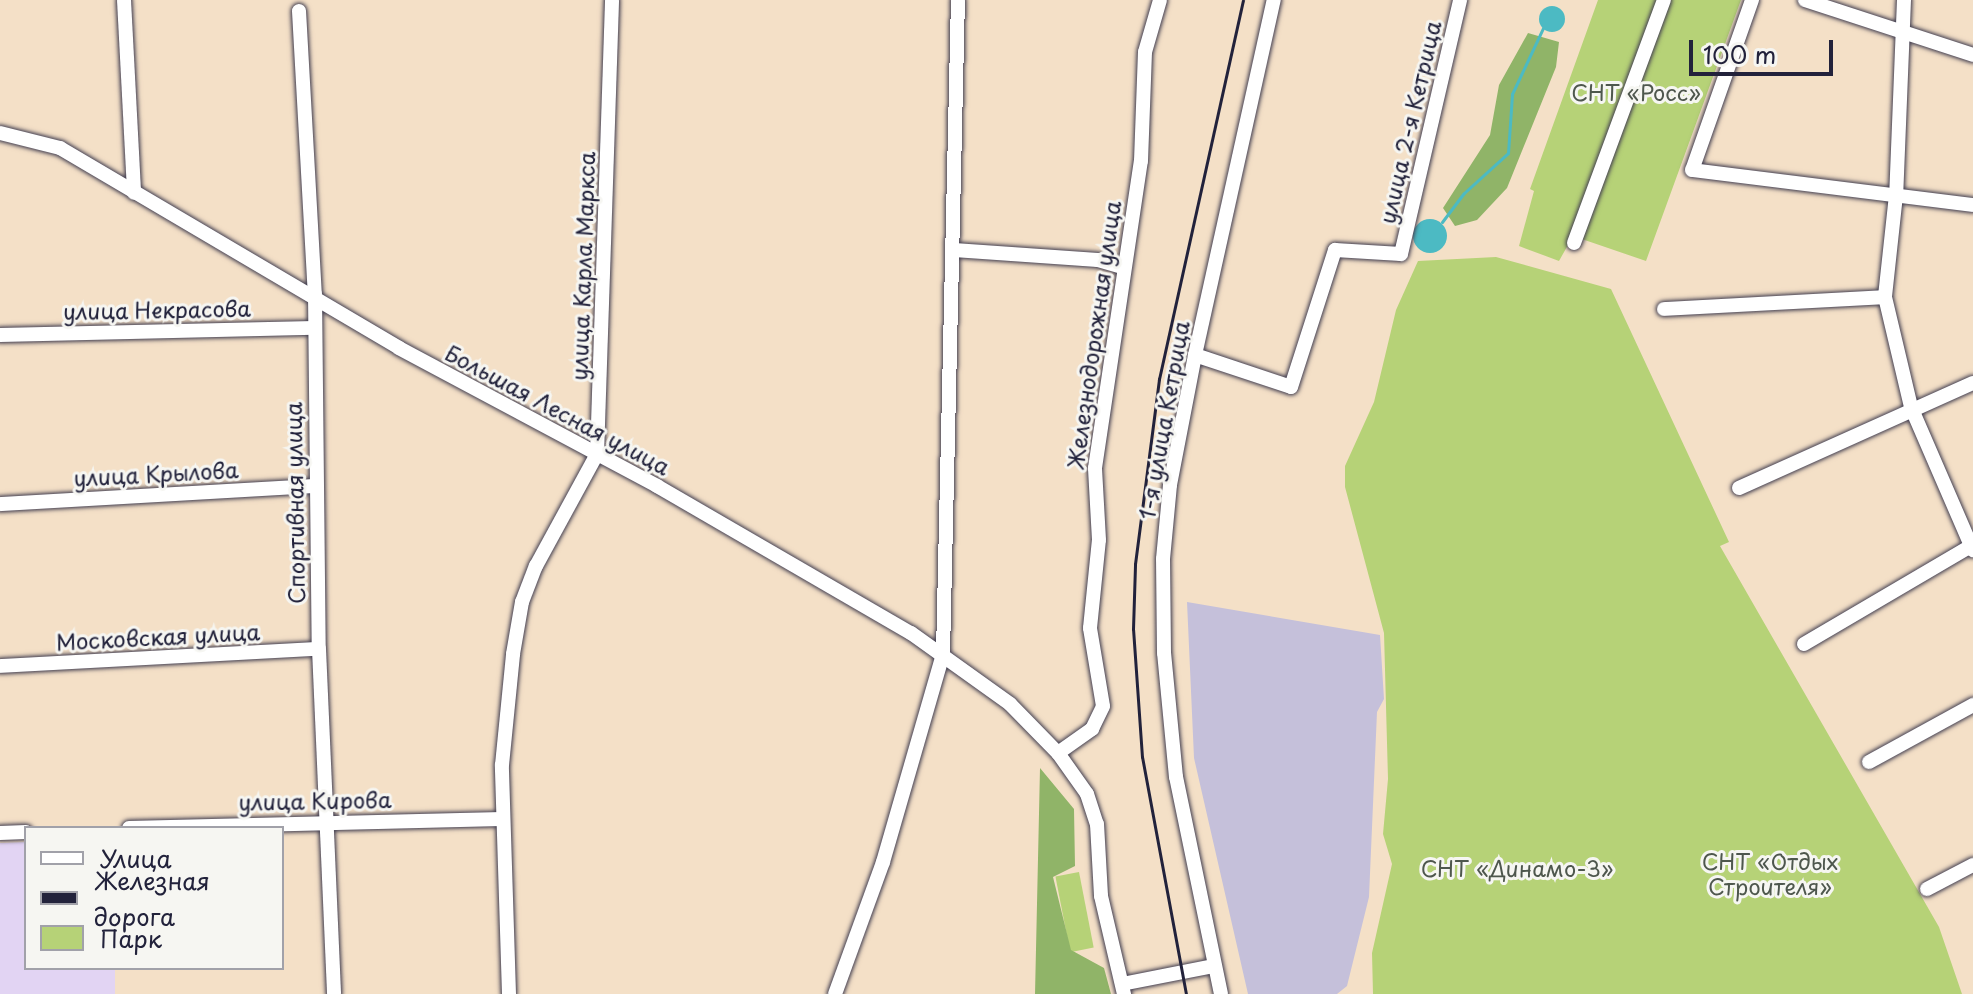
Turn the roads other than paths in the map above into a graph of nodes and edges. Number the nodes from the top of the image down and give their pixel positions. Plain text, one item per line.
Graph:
1 (124, 0) edge
2 (612, 0) edge
3 (958, 0) edge
4 (1160, 0) edge
5 (1274, 0) edge
6 (1460, 0) edge
7 (1664, 0) edge
8 (1752, 0) edge
9 (1805, 0) edge
10 (1904, 0) edge
11 (299, 11) dead end
12 (1902, 32) junction
13 (1973, 55) edge
14 (0, 133) edge
15 (134, 193) junction
16 (1896, 195) junction
17 (1973, 205) edge
18 (1574, 243) dead end
19 (954, 250) junction
20 (1123, 267) junction
21 (315, 294) junction
22 (1885, 297) junction
23 (1664, 309) dead end
24 (314, 328) junction
25 (0, 335) edge
26 (1195, 355) junction
27 (1973, 383) edge
28 (1911, 407) junction
29 (597, 454) junction
30 (315, 486) junction
31 (1739, 488) dead end
32 (0, 504) edge
33 (1972, 547) edge
34 (1804, 644) dead end
35 (319, 649) junction
36 (943, 654) junction
37 (0, 666) edge
38 (1973, 705) edge
39 (1058, 753) junction
40 (1869, 762) dead end
41 (502, 819) junction
42 (326, 821) junction
43 (185, 826) edge
44 (24, 832) edge
45 (0, 833) edge
46 (1973, 865) edge
47 (1927, 889) dead end
48 (1214, 966) junction
49 (1123, 989) edge
50 (334, 994) edge
51 (509, 994) edge
52 (835, 994) edge
53 (1221, 994) edge

1 - 15 street
2 - 29 street, улица Карла Маркса
3 - 19 street
4 - 20 street, Железнодорожная улица
5 - 26 street, 1-я улица Кетрица
6 - 26 street, улица 2-я Кетрица
7 - 18 street
8 - 16 street
9 - 12 street
10 - 12 street
11 - 21 street, Спортивная улица
12 - 13 street
12 - 16 street
14 - 15 street, Большая Лесная улица
15 - 21 street, Большая Лесная улица
16 - 17 street
16 - 22 street
19 - 20 street
19 - 36 street
20 - 39 street, Железнодорожная улица
21 - 24 street, Спортивная улица
21 - 29 street, Большая Лесная улица
22 - 23 street
22 - 28 street
24 - 25 street, улица Некрасова
24 - 30 street, Спортивная улица
26 - 48 street, 1-я улица Кетрица
27 - 28 street
28 - 31 street
28 - 33 street
29 - 36 street, Большая Лесная улица
29 - 41 street, улица Карла Маркса
30 - 32 street, улица Крылова
30 - 35 street, Спортивная улица
33 - 34 street
35 - 37 street, Московская улица
35 - 42 street, Спортивная улица
36 - 39 street, Большая Лесная улица
36 - 52 street
38 - 40 street
39 - 49 street, Большая Лесная улица
41 - 42 street, улица Кирова
41 - 51 street, улица Карла Маркса
42 - 43 street, улица Кирова
42 - 50 street, Спортивная улица
44 - 45 street
46 - 47 street
48 - 49 street
48 - 53 street, 1-я улица Кетрица

